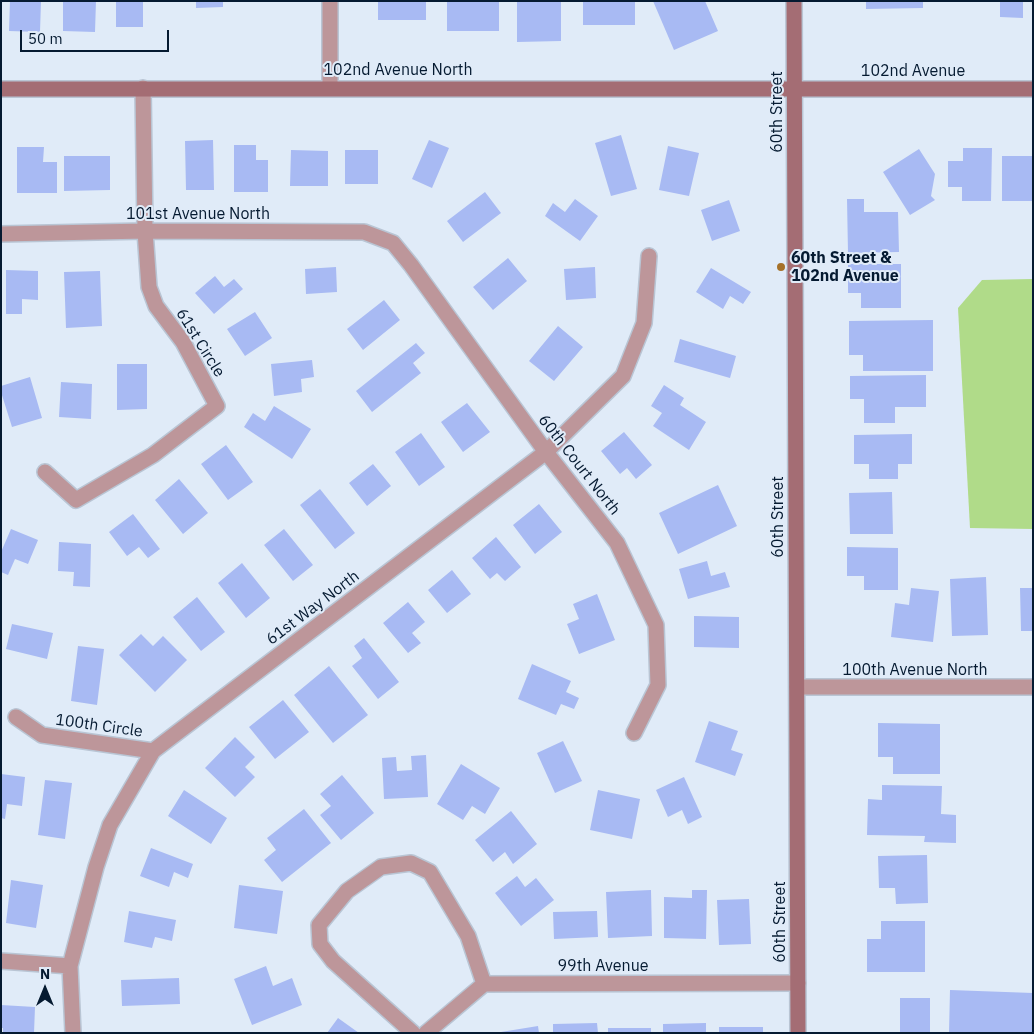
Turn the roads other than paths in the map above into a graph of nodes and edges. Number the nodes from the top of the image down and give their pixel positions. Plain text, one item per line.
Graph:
1 (330, 1) edge
2 (794, 1) edge
3 (143, 88) junction
4 (330, 88) junction
5 (1, 89) edge
6 (794, 89) junction
7 (1033, 89) edge
8 (145, 231) junction
9 (1, 234) edge
10 (394, 243) joint
11 (649, 256) dead end
12 (546, 452) junction
13 (46, 472) dead end
14 (797, 687) junction
15 (1033, 687) edge
16 (16, 717) dead end
17 (634, 733) dead end
18 (153, 751) junction
19 (1, 961) edge
20 (70, 966) junction
21 (798, 983) junction
22 (484, 984) junction
23 (73, 1033) edge
24 (413, 1033) edge
25 (426, 1033) edge
26 (798, 1033) edge

1 - 4 street
2 - 6 street, 60th Street
3 - 4 street, 102nd Avenue North
3 - 5 street, 102nd Avenue North
3 - 8 street, 61st Circle
4 - 6 street, 102nd Avenue North
6 - 7 street, 102nd Avenue
6 - 14 street, 60th Street
8 - 9 street, 101st Avenue North
8 - 10 street, 101st Avenue North
8 - 13 street, 61st Circle
10 - 12 street, 60th Court North
11 - 12 street, 61st Way North
12 - 17 street, 60th Court North
12 - 18 street, 61st Way North
14 - 15 street, 100th Avenue North
14 - 21 street, 60th Street
16 - 18 street, 100th Circle
18 - 20 street, 61st Way North
19 - 20 street
20 - 23 street, 61st Way North
21 - 22 street, 99th Avenue
21 - 26 street, 60th Street
22 - 24 street
22 - 25 street

